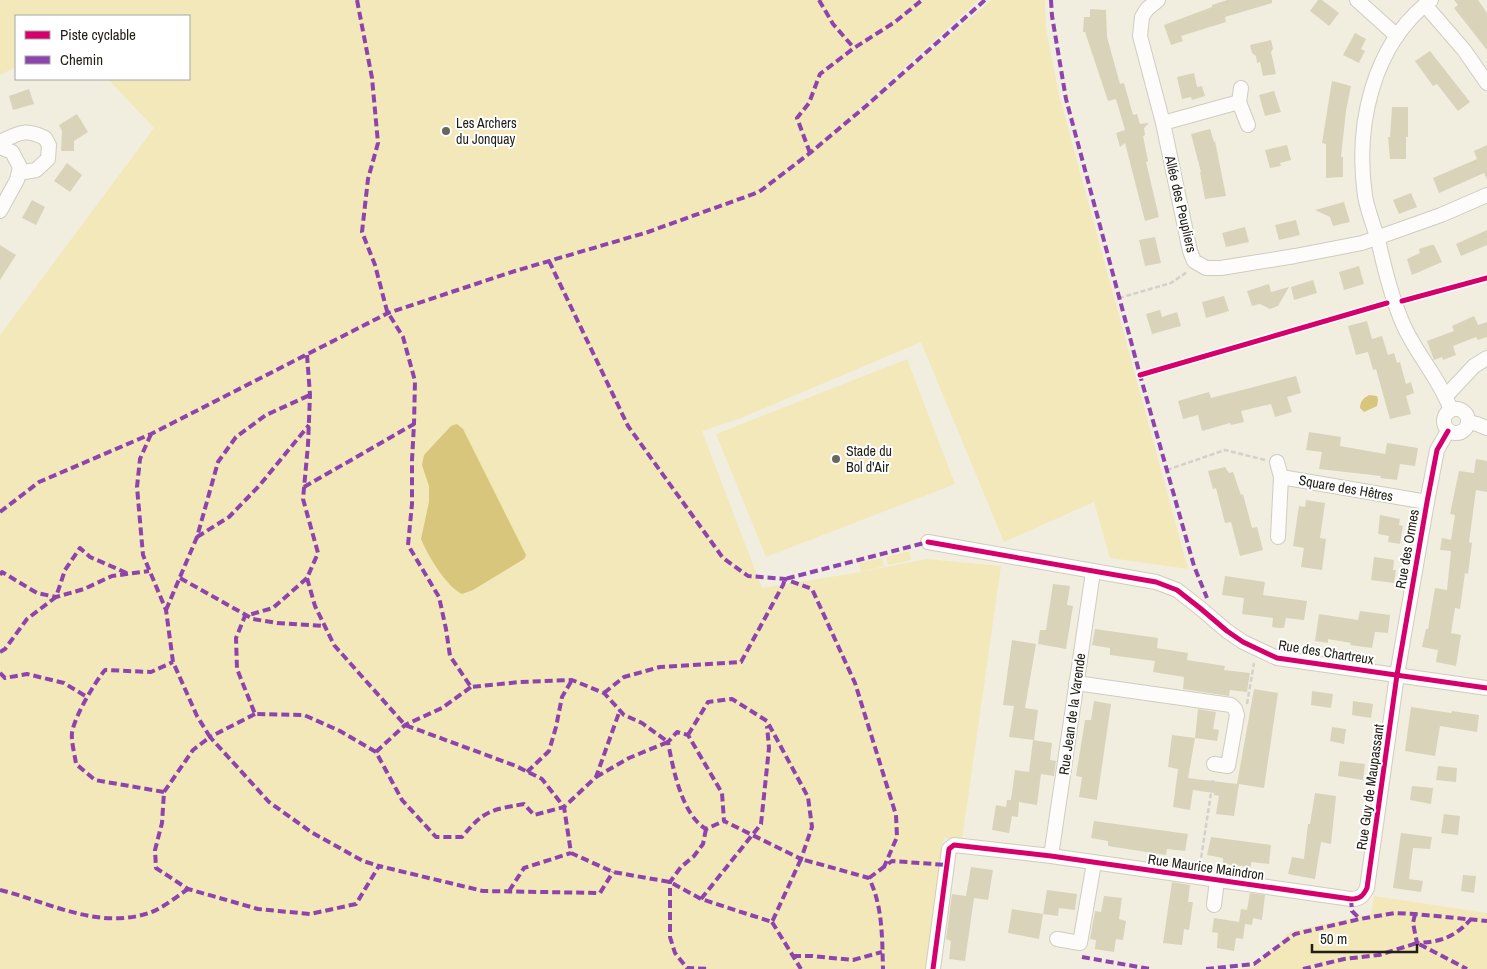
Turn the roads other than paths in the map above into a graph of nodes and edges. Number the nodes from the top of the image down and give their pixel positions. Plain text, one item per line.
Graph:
1 (1158, 0) edge
2 (1357, 0) edge
3 (1428, 2) edge
4 (1397, 36) junction
5 (1487, 83) edge
6 (1241, 88) dead end
7 (1239, 102) junction
8 (1163, 123) junction
9 (1248, 125) dead end
10 (0, 142) edge
11 (0, 146) edge
12 (19, 173) junction
13 (1487, 195) edge
14 (0, 211) edge
15 (1377, 238) junction
16 (1487, 358) edge
17 (1446, 396) junction
18 (1451, 410) junction
19 (1468, 422) junction
20 (1487, 428) edge
21 (1448, 431) junction
22 (1276, 462) road end
23 (1281, 477) junction
24 (1427, 502) junction
25 (1278, 537) dead end
26 (928, 542) dead end
27 (1093, 572) junction
28 (1397, 675) junction
29 (1076, 683) junction
30 (1487, 688) edge
31 (1214, 764) dead end
32 (1050, 856) junction
33 (1094, 863) junction
34 (1217, 880) junction
35 (1358, 899) joint
36 (1214, 905) dead end
37 (1057, 939) dead end
38 (933, 969) edge

1 - 8 street, Allée des Peupliers
2 - 4 street
3 - 4 street
3 - 5 street
4 - 15 street
6 - 7 street
7 - 8 street
7 - 9 street
8 - 15 street, Allée des Peupliers
10 - 12 street
11 - 12 street
12 - 14 street
13 - 15 street, Allée des Peupliers
15 - 17 street
16 - 17 street
17 - 18 street
18 - 19 street
18 - 21 street
19 - 20 street
19 - 21 street
21 - 24 street, Rue des Ormes
22 - 23 street, Square des Hêtres
23 - 24 street, Square des Hêtres
23 - 25 street
24 - 28 street, Rue des Ormes
26 - 27 street, Rue des Chartreux
27 - 28 street, Rue des Chartreux
27 - 29 street, Rue Jean de la Varende
28 - 30 street, Rue des Chartreux
28 - 35 street, Rue Guy de Maupassant
29 - 31 street
29 - 32 street, Rue Jean de la Varende
32 - 33 street, Rue Maurice Maindron
32 - 38 street, Rue Maurice Maindron
33 - 34 street, Rue Maurice Maindron
33 - 37 street
34 - 35 street, Rue Maurice Maindron
34 - 36 street

